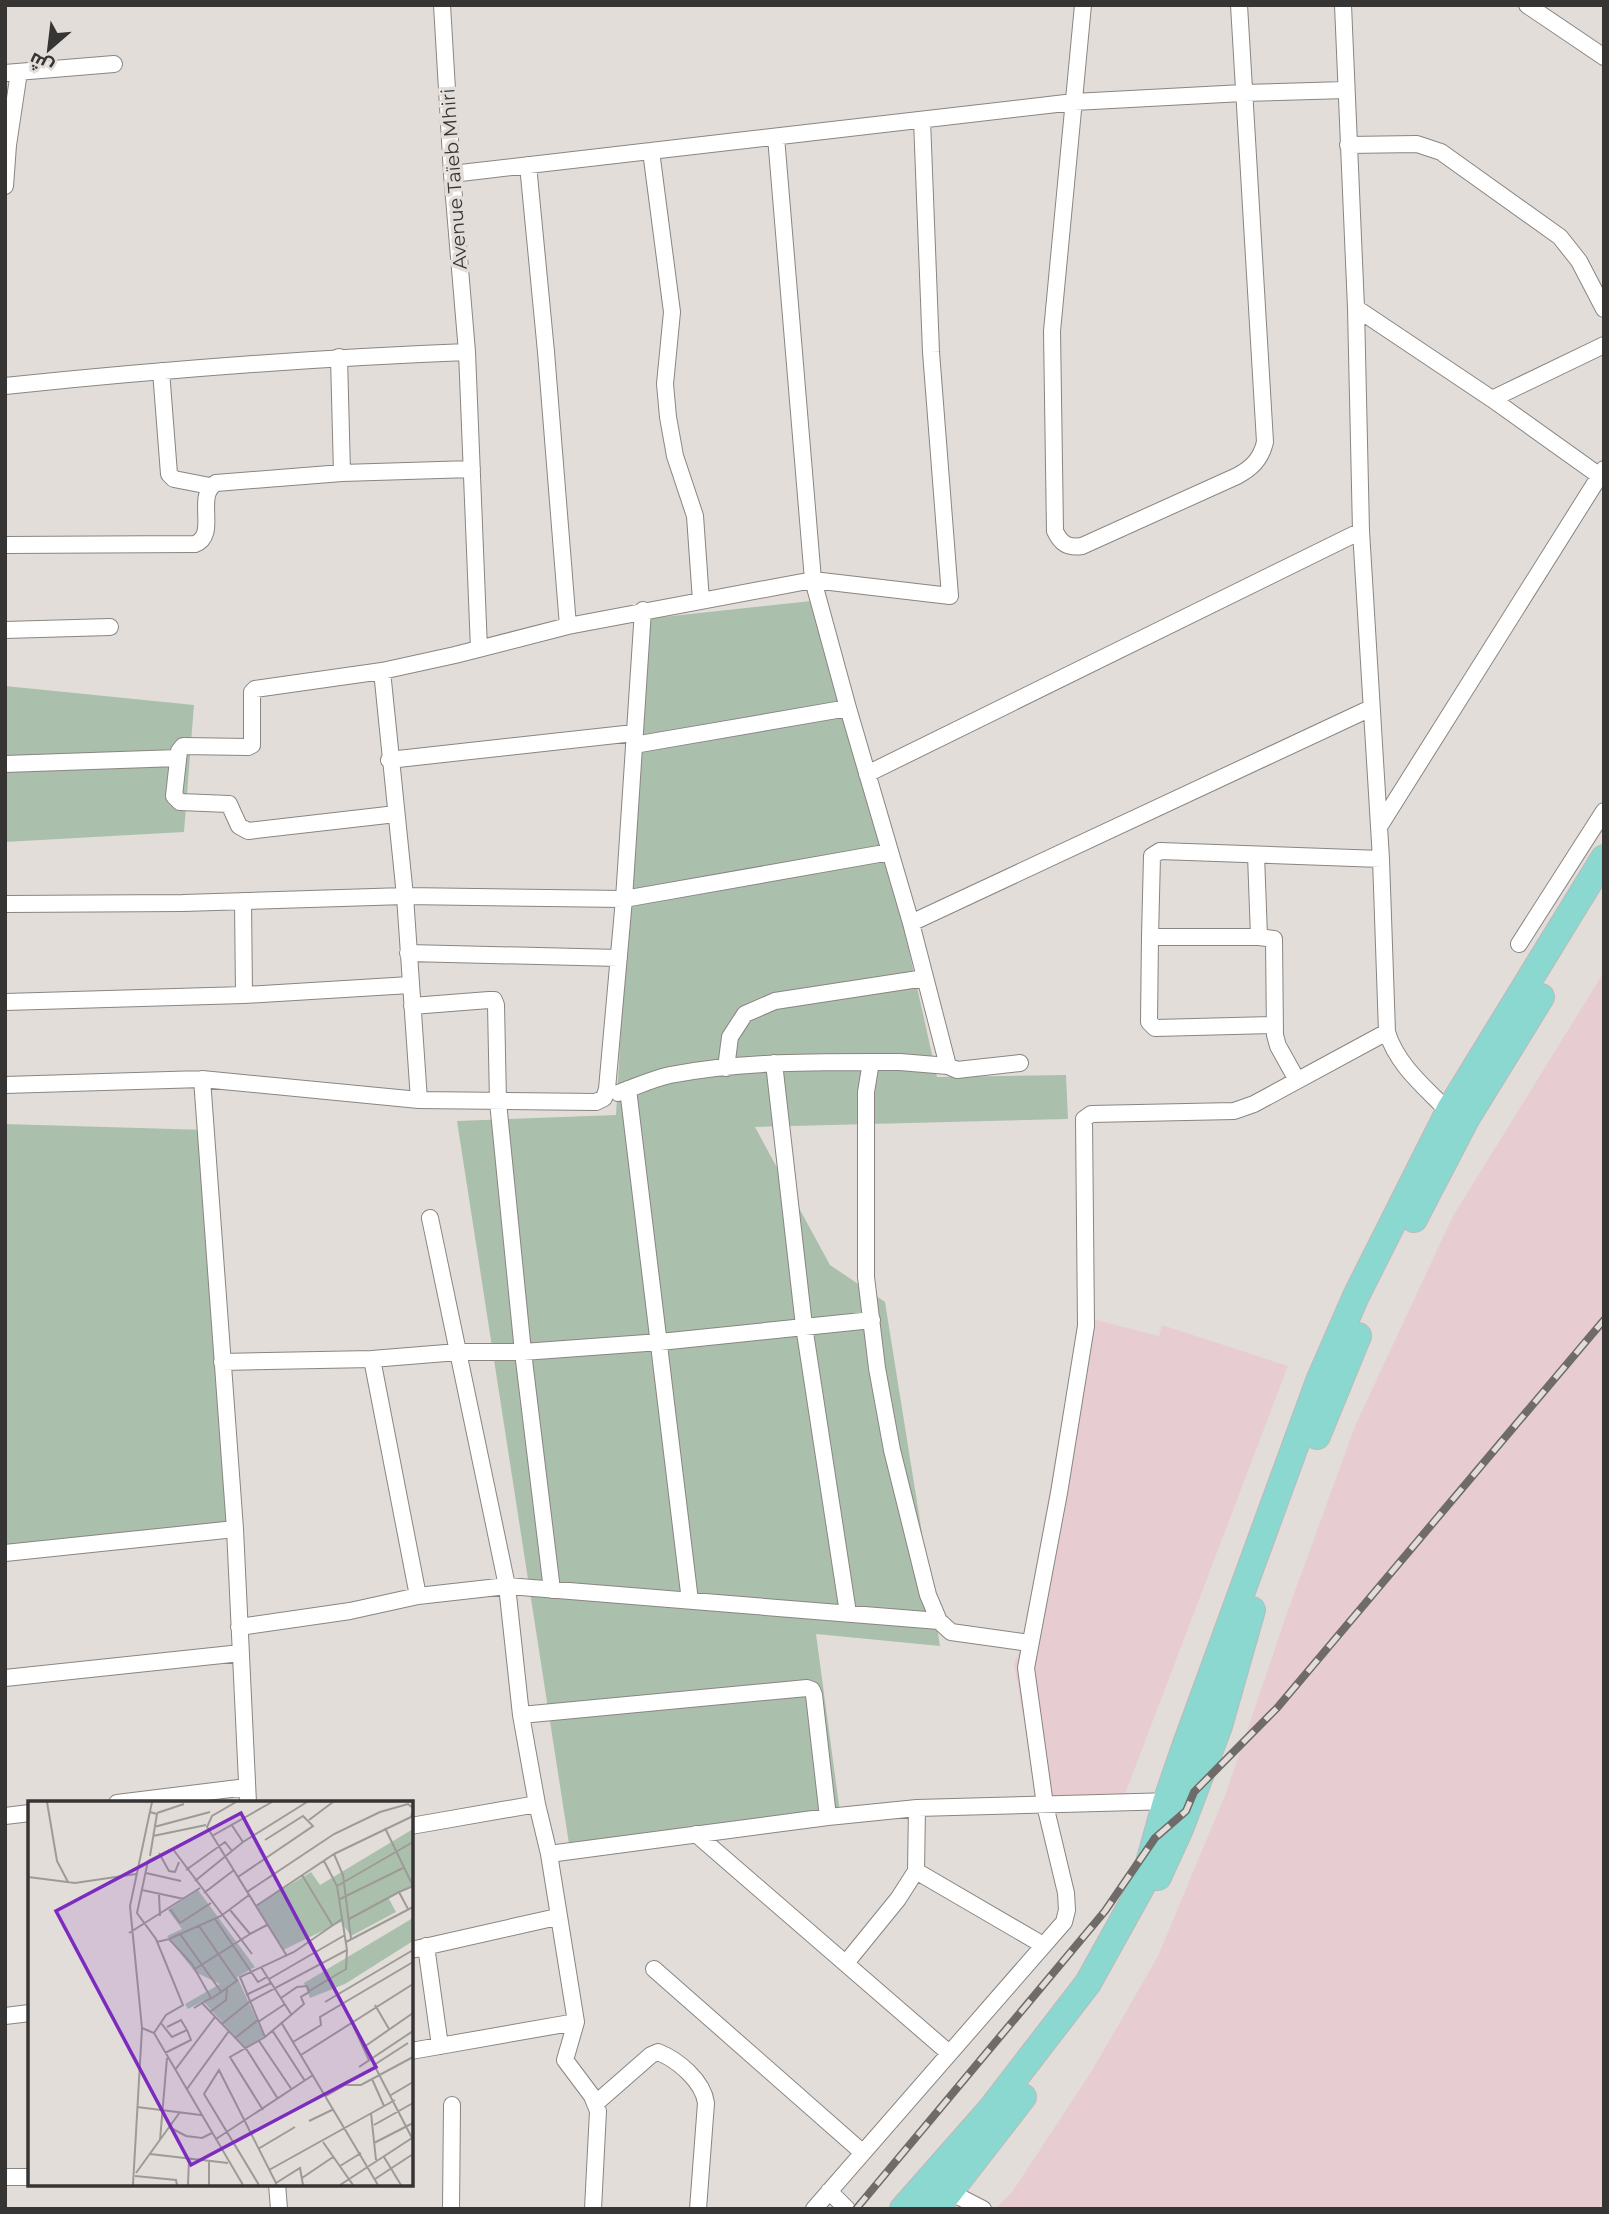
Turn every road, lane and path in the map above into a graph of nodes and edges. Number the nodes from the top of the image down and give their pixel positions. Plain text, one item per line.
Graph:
1 (442, 5) edge
2 (1083, 5) edge
3 (1239, 5) edge
4 (1343, 5) edge
5 (1527, 5) edge
6 (1602, 52) edge
7 (114, 64) dead end
8 (12, 72) edge
9 (1346, 90) junction
10 (1243, 93) junction
11 (1074, 102) junction
12 (922, 120) junction
13 (776, 137) junction
14 (1348, 145) junction
15 (651, 151) junction
16 (528, 165) junction
17 (452, 174) junction
18 (5, 185) edge
19 (1356, 308) junction
20 (1604, 309) edge
21 (1604, 345) edge
22 (467, 352) junction
23 (340, 357) junction
24 (161, 371) junction
25 (5, 386) edge
26 (1492, 399) junction
27 (472, 469) junction
28 (342, 473) junction
29 (1602, 475) edge
30 (210, 486) junction
31 (1361, 531) junction
32 (5, 545) edge
33 (813, 580) junction
34 (701, 601) junction
35 (643, 610) junction
36 (568, 626) junction
37 (110, 627) dead end
38 (5, 630) edge
39 (479, 649) junction
40 (382, 671) junction
41 (848, 708) junction
42 (1371, 708) junction
43 (634, 739) junction
44 (178, 758) junction
45 (389, 760) junction
46 (5, 764) edge
47 (867, 774) junction
48 (1604, 811) edge
49 (396, 814) junction
50 (1379, 827) junction
51 (890, 852) junction
52 (1256, 855) junction
53 (1604, 858) edge
54 (1381, 859) junction
55 (1604, 893) edge
56 (405, 896) junction
57 (624, 899) junction
58 (243, 901) junction
59 (5, 904) edge
60 (911, 923) junction
61 (1150, 937) junction
62 (1259, 937) junction
63 (1519, 944) dead end
64 (408, 953) junction
65 (619, 958) junction
66 (925, 978) junction
67 (410, 985) junction
68 (244, 995) junction
69 (5, 1002) edge
70 (412, 1006) junction
71 (1274, 1025) junction
72 (1387, 1032) junction
73 (871, 1062) junction
74 (774, 1063) junction
75 (1020, 1063) dead end
76 (948, 1066) junction
77 (726, 1068) junction
78 (202, 1079) junction
79 (1297, 1080) junction
80 (5, 1085) edge
81 (628, 1089) junction
82 (604, 1098) junction
83 (419, 1100) junction
84 (498, 1102) junction
85 (1450, 1109) junction
86 (430, 1218) dead end
87 (872, 1320) junction
88 (804, 1326) junction
89 (660, 1342) junction
90 (458, 1352) junction
91 (523, 1352) junction
92 (372, 1359) junction
93 (222, 1362) junction
94 (235, 1529) junction
95 (5, 1553) edge
96 (507, 1586) junction
97 (552, 1590) junction
98 (418, 1596) junction
99 (690, 1601) junction
100 (848, 1614) junction
101 (939, 1621) junction
102 (239, 1627) junction
103 (1030, 1643) junction
104 (241, 1653) junction
105 (5, 1678) edge
106 (521, 1715) junction
107 (247, 1795) edge
108 (150, 1801) edge
109 (1178, 1801) junction
110 (537, 1804) junction
111 (1045, 1805) junction
112 (917, 1808) junction
113 (28, 1814) edge
114 (5, 1816) edge
115 (828, 1816) junction
116 (413, 1825) edge
117 (696, 1834) junction
118 (549, 1854) junction
119 (916, 1871) junction
120 (557, 1917) junction
121 (1043, 1945) junction
122 (419, 1948) edge
123 (846, 1963) junction
124 (654, 1969) dead end
125 (28, 2013) edge
126 (5, 2015) edge
127 (576, 2022) junction
128 (440, 2046) junction
129 (413, 2051) edge
130 (949, 2053) junction
131 (595, 2104) junction
132 (452, 2105) dead end
133 (862, 2152) junction
134 (28, 2177) edge
135 (5, 2178) edge
136 (277, 2186) edge
137 (829, 2191) junction
138 (938, 2193) edge
139 (279, 2209) edge
140 (451, 2209) edge
141 (593, 2209) edge
142 (698, 2209) edge
143 (814, 2209) edge
144 (847, 2209) edge
145 (903, 2209) edge
146 (983, 2209) edge

1 - 17 street, Avenue Taïeb Mhiri
2 - 11 street
3 - 10 street
4 - 9 street
5 - 6 street
7 - 8 street
8 - 18 street
9 - 10 street
9 - 14 street
10 - 11 street
10 - 11 street
11 - 12 street
12 - 13 street
12 - 33 street
13 - 15 street
13 - 33 street
14 - 19 street
14 - 20 street
15 - 16 street
15 - 34 street
16 - 17 street
16 - 36 street
17 - 22 street, Avenue Taïeb Mhiri
19 - 26 street
19 - 31 street
21 - 26 street
22 - 23 street
22 - 27 street, Avenue Taïeb Mhiri
23 - 24 street
23 - 28 street
24 - 25 street
24 - 30 street
26 - 29 street
27 - 28 street
27 - 39 street, Avenue Taïeb Mhiri
28 - 30 street
29 - 50 street
30 - 32 street
31 - 42 street
31 - 47 street
33 - 34 street
33 - 41 street
34 - 35 street
35 - 36 street
35 - 43 street
36 - 39 street
37 - 38 street
39 - 40 street
40 - 44 street
40 - 45 street
41 - 43 street
41 - 47 street
42 - 50 street
42 - 60 street
43 - 45 street
43 - 57 street
44 - 46 street
44 - 49 street
45 - 49 street
47 - 51 street
48 - 63 street
49 - 56 street
50 - 54 street
51 - 57 street
51 - 60 street
52 - 54 street
52 - 61 street
52 - 62 street
53 - 85 highway
54 - 72 street
55 - 109 highway
56 - 57 street
56 - 58 street
56 - 64 street
57 - 65 street
58 - 59 street
58 - 68 street
60 - 66 street
61 - 62 street
61 - 71 street
62 - 71 street
64 - 65 street
64 - 67 street
65 - 82 street
66 - 76 street
66 - 77 street
67 - 68 street
67 - 70 street
68 - 69 street
70 - 83 street
70 - 84 street
71 - 79 street
72 - 79 street
72 - 85 street
73 - 74 street
73 - 76 street
73 - 87 street
74 - 77 street
74 - 88 street
75 - 76 street
77 - 81 street
78 - 80 street
78 - 83 street
78 - 93 street
79 - 103 street
81 - 82 street
81 - 89 street
82 - 84 street
83 - 84 street
84 - 91 street
85 - 109 highway
86 - 90 street
87 - 88 street
87 - 101 street
88 - 89 street
88 - 100 street
89 - 91 street
89 - 99 street
90 - 91 street
90 - 92 street
90 - 96 street
91 - 97 street
92 - 93 street
92 - 98 street
93 - 94 street
94 - 95 street
94 - 102 street
96 - 97 street
96 - 98 street
96 - 106 street
97 - 99 street
98 - 102 street
99 - 100 street
100 - 101 street
101 - 103 street
102 - 104 street
103 - 111 street
104 - 105 street
104 - 107 street
106 - 110 street
106 - 115 street
107 - 108 street
109 - 111 street
109 - 138 highway
110 - 116 street
110 - 118 street
111 - 112 street
111 - 121 street
112 - 115 street
112 - 119 street
113 - 114 street
115 - 117 street
117 - 118 street
117 - 123 street
118 - 120 street
119 - 121 street
119 - 123 street
120 - 122 street
120 - 127 street
121 - 130 street
122 - 128 street
123 - 130 street
124 - 133 street
125 - 126 street
127 - 128 street
127 - 131 street
128 - 129 street
130 - 133 street
131 - 141 street
131 - 142 street
132 - 140 street
133 - 137 street
134 - 135 street
136 - 139 street
137 - 143 street
137 - 144 street
138 - 145 highway
138 - 146 street

